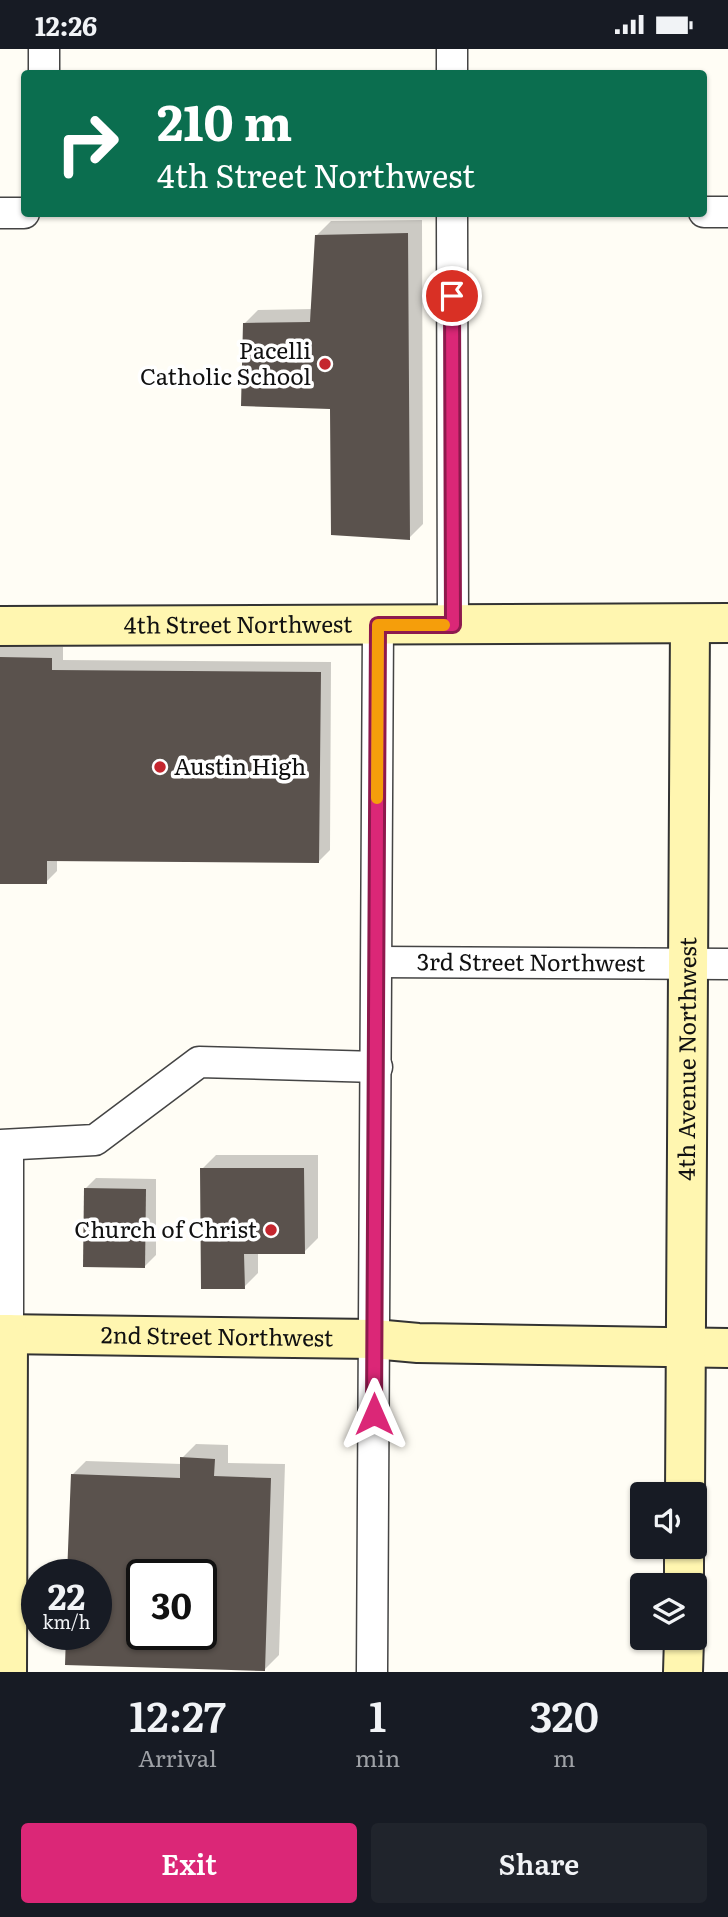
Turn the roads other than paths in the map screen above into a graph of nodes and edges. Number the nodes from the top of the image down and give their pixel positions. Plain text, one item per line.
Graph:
1 (44, 49) edge
2 (452, 49) edge
3 (44, 70) edge
4 (452, 70) edge
5 (707, 212) edge
6 (728, 212) edge
7 (0, 213) edge
8 (21, 213) edge
9 (452, 217) edge
10 (690, 624) junction
11 (728, 624) edge
12 (378, 625) junction
13 (453, 625) junction
14 (0, 626) edge
15 (377, 962) junction
16 (687, 964) junction
17 (728, 964) edge
18 (377, 1067) junction
19 (4, 1145) edge
20 (4, 1334) edge
21 (374, 1339) junction
22 (686, 1347) junction
23 (728, 1348) edge
24 (685, 1482) edge
25 (684, 1650) edge
26 (7, 1672) edge
27 (372, 1672) edge
28 (683, 1672) edge

1 - 3 street
2 - 4 street
5 - 6 street
7 - 8 street
9 - 13 street
10 - 11 street, 4th Street Northwest
10 - 13 street, 4th Street Northwest
10 - 16 street, 4th Avenue Northwest
12 - 13 street, 4th Street Northwest
12 - 14 street, 4th Street Northwest
12 - 15 street
15 - 16 street, 3rd Street Northwest
15 - 18 street
16 - 17 street, 3rd Street Northwest
16 - 22 street, 4th Avenue Northwest
18 - 19 street
18 - 21 street
19 - 20 street
20 - 21 street, 2nd Street Northwest
20 - 26 street
21 - 22 street, 2nd Street Northwest
21 - 27 street
22 - 23 street, 2nd Street Northwest
22 - 24 street, 4th Avenue Northwest
25 - 28 street

